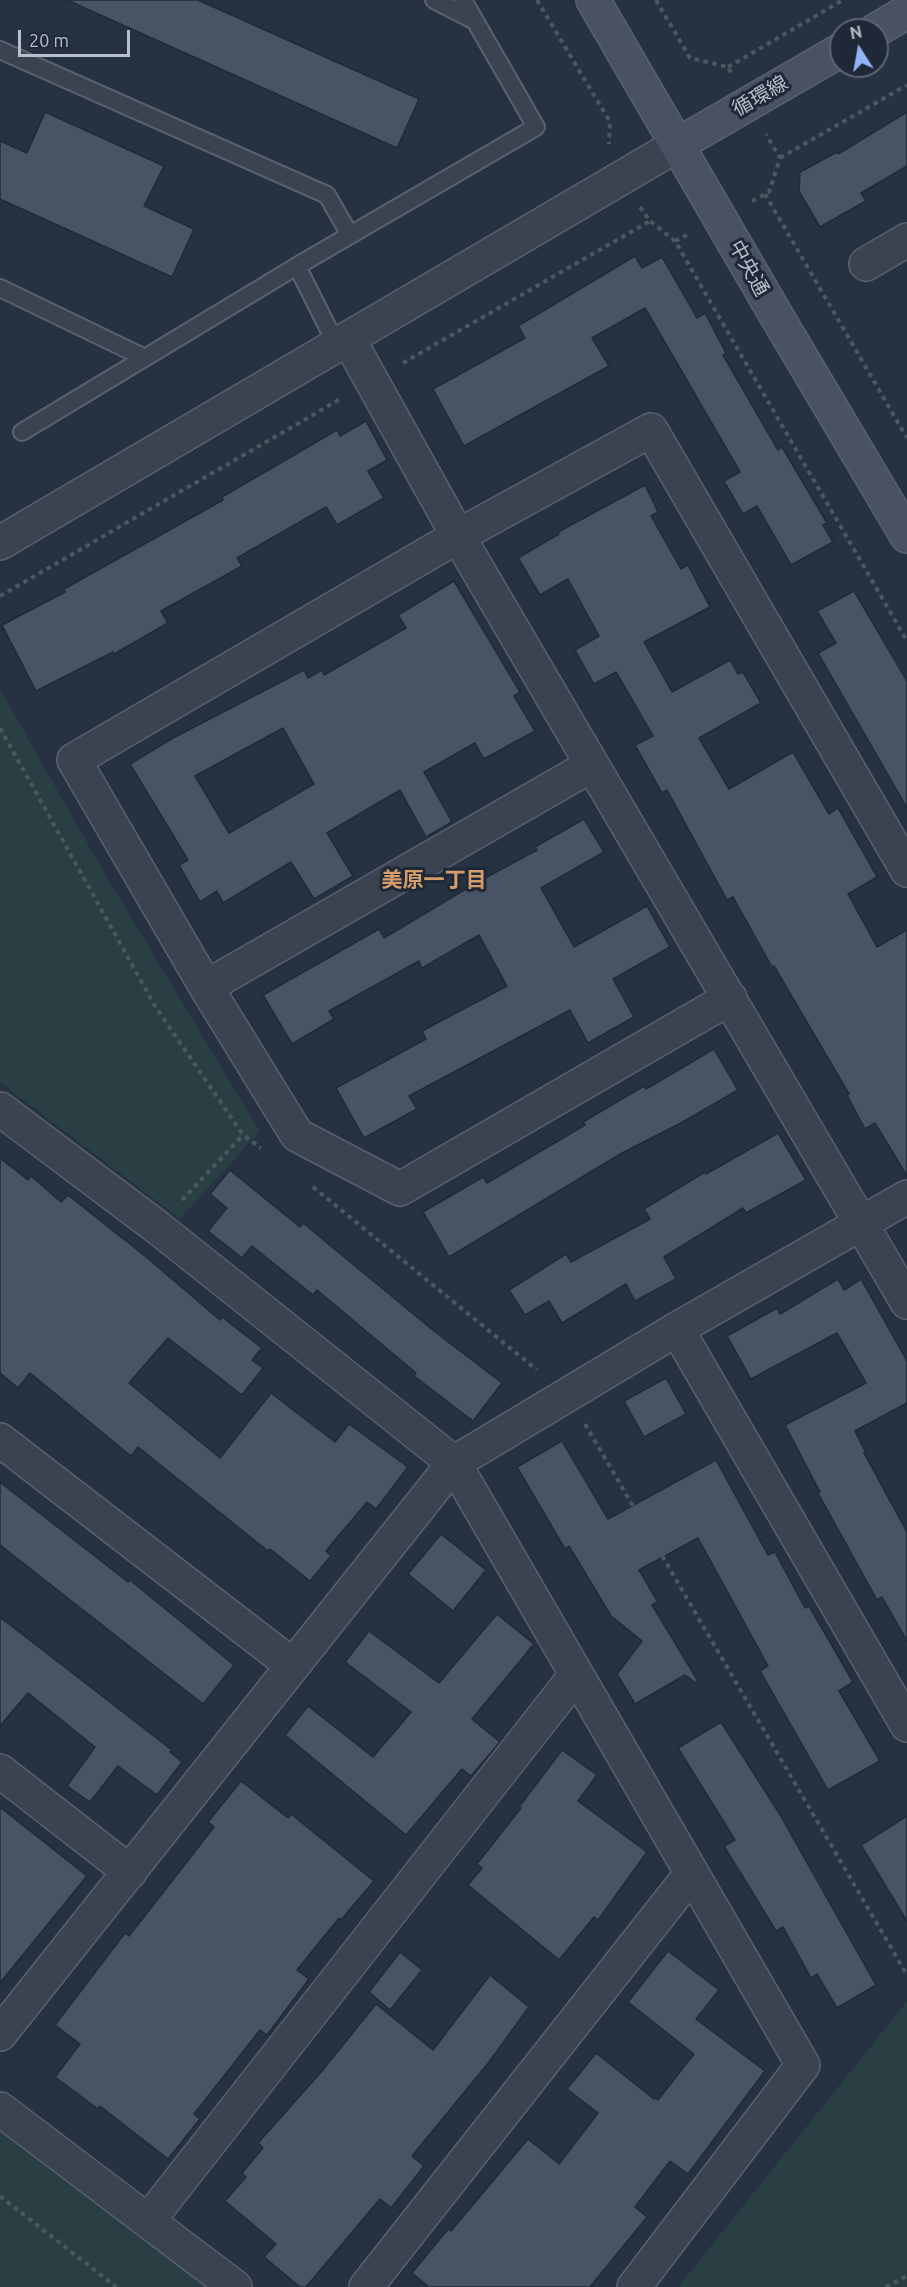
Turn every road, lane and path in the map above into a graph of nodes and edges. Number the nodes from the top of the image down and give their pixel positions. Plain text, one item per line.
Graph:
1 (434, 0) edge
2 (462, 0) edge
3 (537, 0) edge
4 (593, 0) edge
5 (656, 0) edge
6 (843, 0) edge
7 (907, 12) edge
8 (474, 21) junction
9 (889, 22) edge
10 (0, 50) edge
11 (829, 57) edge
12 (728, 67) junction
13 (907, 85) edge
14 (748, 103) junction
15 (679, 144) junction
16 (780, 158) dead end
17 (622, 178) junction
18 (765, 194) dead end
19 (650, 221) junction
20 (350, 235) junction
21 (675, 240) dead end
22 (907, 240) edge
23 (866, 264) dead end
24 (297, 266) junction
25 (0, 288) edge
26 (343, 343) junction
27 (146, 358) junction
28 (372, 381) junction
29 (22, 432) dead end
30 (907, 438) edge
31 (903, 521) edge
32 (458, 536) junction
33 (0, 543) edge
34 (0, 596) edge
35 (0, 728) edge
36 (592, 765) junction
37 (907, 870) edge
38 (206, 987) junction
39 (730, 998) junction
40 (0, 1109) edge
41 (243, 1135) junction
42 (261, 1148) dead end
43 (308, 1183) dead end
44 (907, 1197) edge
45 (861, 1224) junction
46 (157, 1227) junction
47 (907, 1302) edge
48 (677, 1329) junction
49 (568, 1396) junction
50 (0, 1440) edge
51 (454, 1463) junction
52 (292, 1665) junction
53 (576, 1675) junction
54 (907, 1725) edge
55 (0, 1771) edge
56 (130, 1872) junction
57 (692, 1873) junction
58 (907, 1975) edge
59 (0, 2034) edge
60 (0, 2109) edge
61 (0, 2196) edge
62 (148, 2221) junction
63 (907, 2276) edge
64 (116, 2287) edge
65 (235, 2287) edge
66 (366, 2287) edge
67 (634, 2287) edge
68 (886, 2287) edge

1 - 8 lane
2 - 8 lane
3 - 17 path
4 - 15 street, 中央通
5 - 12 path
6 - 12 path
7 - 9 street
8 - 20 lane
10 - 20 lane
11 - 14 street, 循環線
12 - 14 path
13 - 16 path
14 - 15 street, 循環線
15 - 17 street
15 - 31 street, 中央通
17 - 19 path
17 - 26 street
18 - 30 path
19 - 21 path
19 - 28 path
20 - 24 lane
22 - 23 street
24 - 26 lane
24 - 27 lane
25 - 27 lane
26 - 28 street
26 - 33 street
27 - 29 lane
28 - 32 street
28 - 34 path
32 - 36 street
32 - 37 street
32 - 38 street
35 - 41 path
36 - 38 street
36 - 39 street
38 - 39 street
39 - 45 street
40 - 46 street
41 - 42 path
41 - 46 path
43 - 49 path
44 - 45 street
45 - 47 street
45 - 48 street
46 - 51 street
48 - 49 street
48 - 54 street
49 - 51 street
49 - 58 path
50 - 52 street
51 - 52 street
51 - 53 street
52 - 56 street
53 - 57 street
53 - 62 street
55 - 56 street
56 - 59 street
57 - 66 street
57 - 67 street
60 - 62 street
61 - 64 path
62 - 65 street
63 - 68 path

